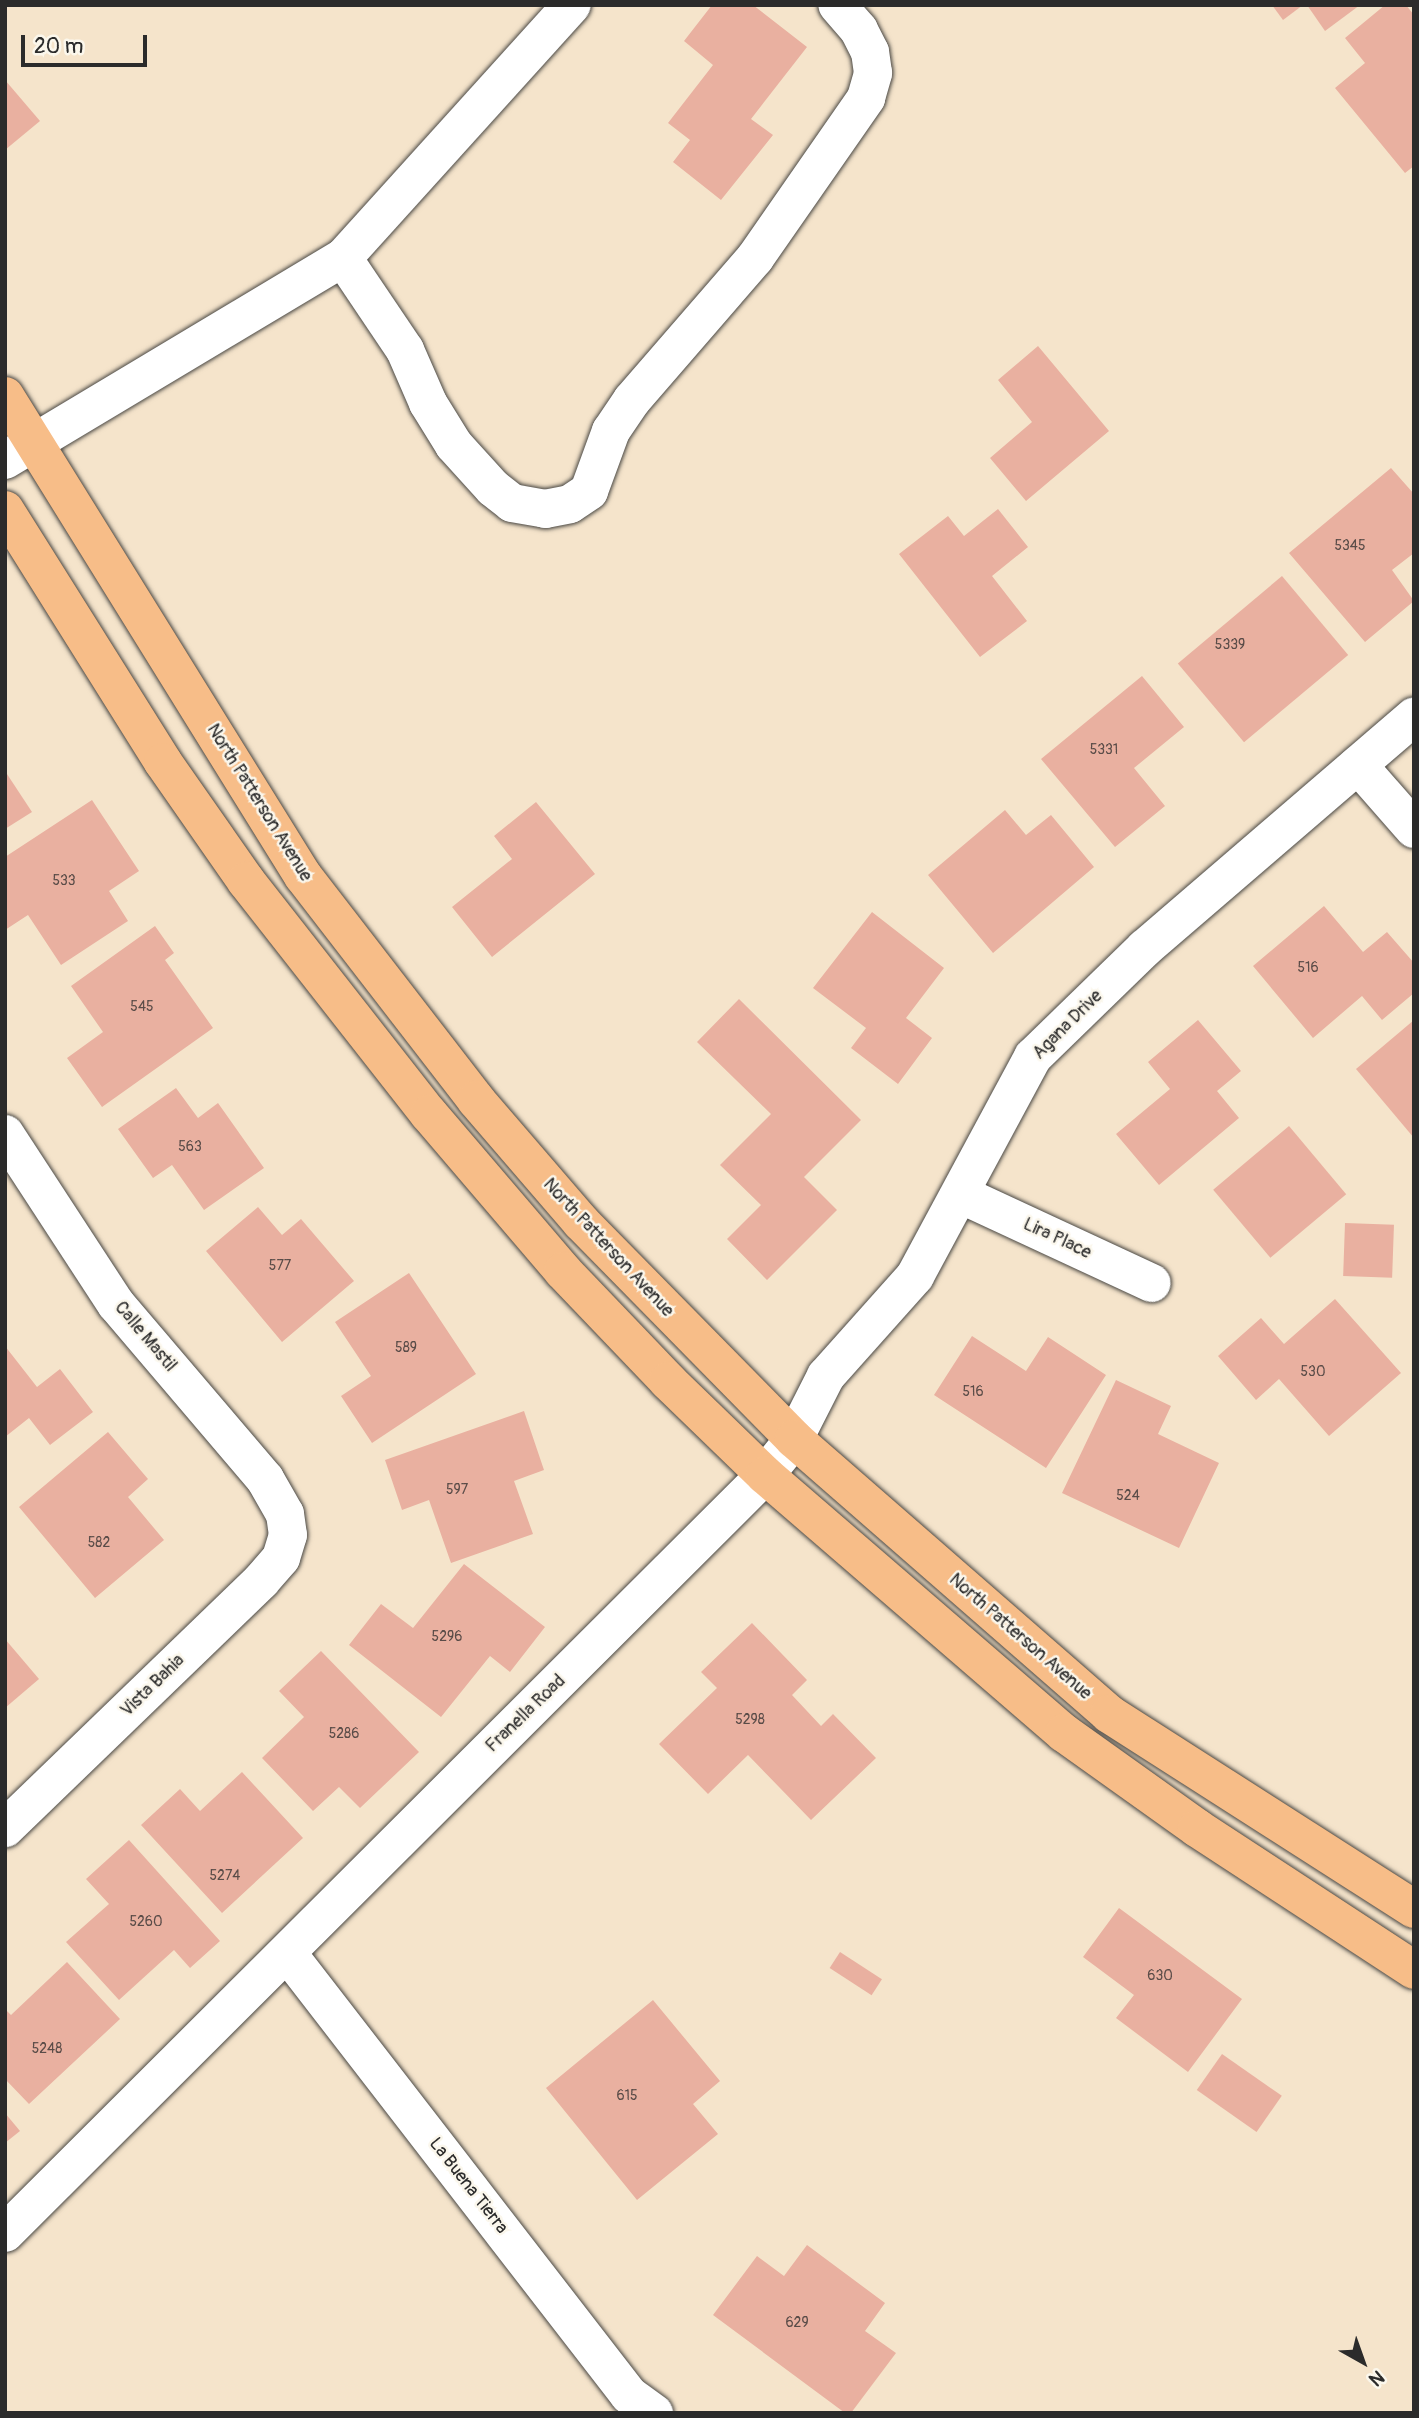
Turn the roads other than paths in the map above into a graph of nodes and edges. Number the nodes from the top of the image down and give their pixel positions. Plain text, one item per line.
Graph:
1 (572, 5) edge
2 (837, 5) edge
3 (343, 258) junction
4 (5, 396) edge
5 (20, 451) edge
6 (5, 510) edge
7 (1414, 717) edge
8 (1358, 765) junction
9 (1414, 829) edge
10 (5, 1134) edge
11 (962, 1195) junction
12 (1152, 1283) dead end
13 (794, 1439) junction
14 (765, 1475) junction
15 (288, 1535) joint
16 (5, 1828) edge
17 (1414, 1909) edge
18 (289, 1954) junction
19 (1414, 1969) edge
20 (5, 2233) edge
21 (654, 2413) edge

1 - 3 street
2 - 3 street
3 - 5 street
4 - 5 main road, North Patterson Avenue
5 - 13 main road, North Patterson Avenue
6 - 14 main road
7 - 8 street, Agana Drive
8 - 9 street
8 - 11 street, Agana Drive
10 - 15 street, Calle Mastil
11 - 12 street, Lira Place
11 - 13 street, Agana Drive
13 - 14 street, Agana Drive
13 - 17 main road, North Patterson Avenue
14 - 18 street, Franella Road
14 - 19 main road
15 - 16 street, Vista Bahia
18 - 20 street
18 - 21 street, La Buena Tierra

